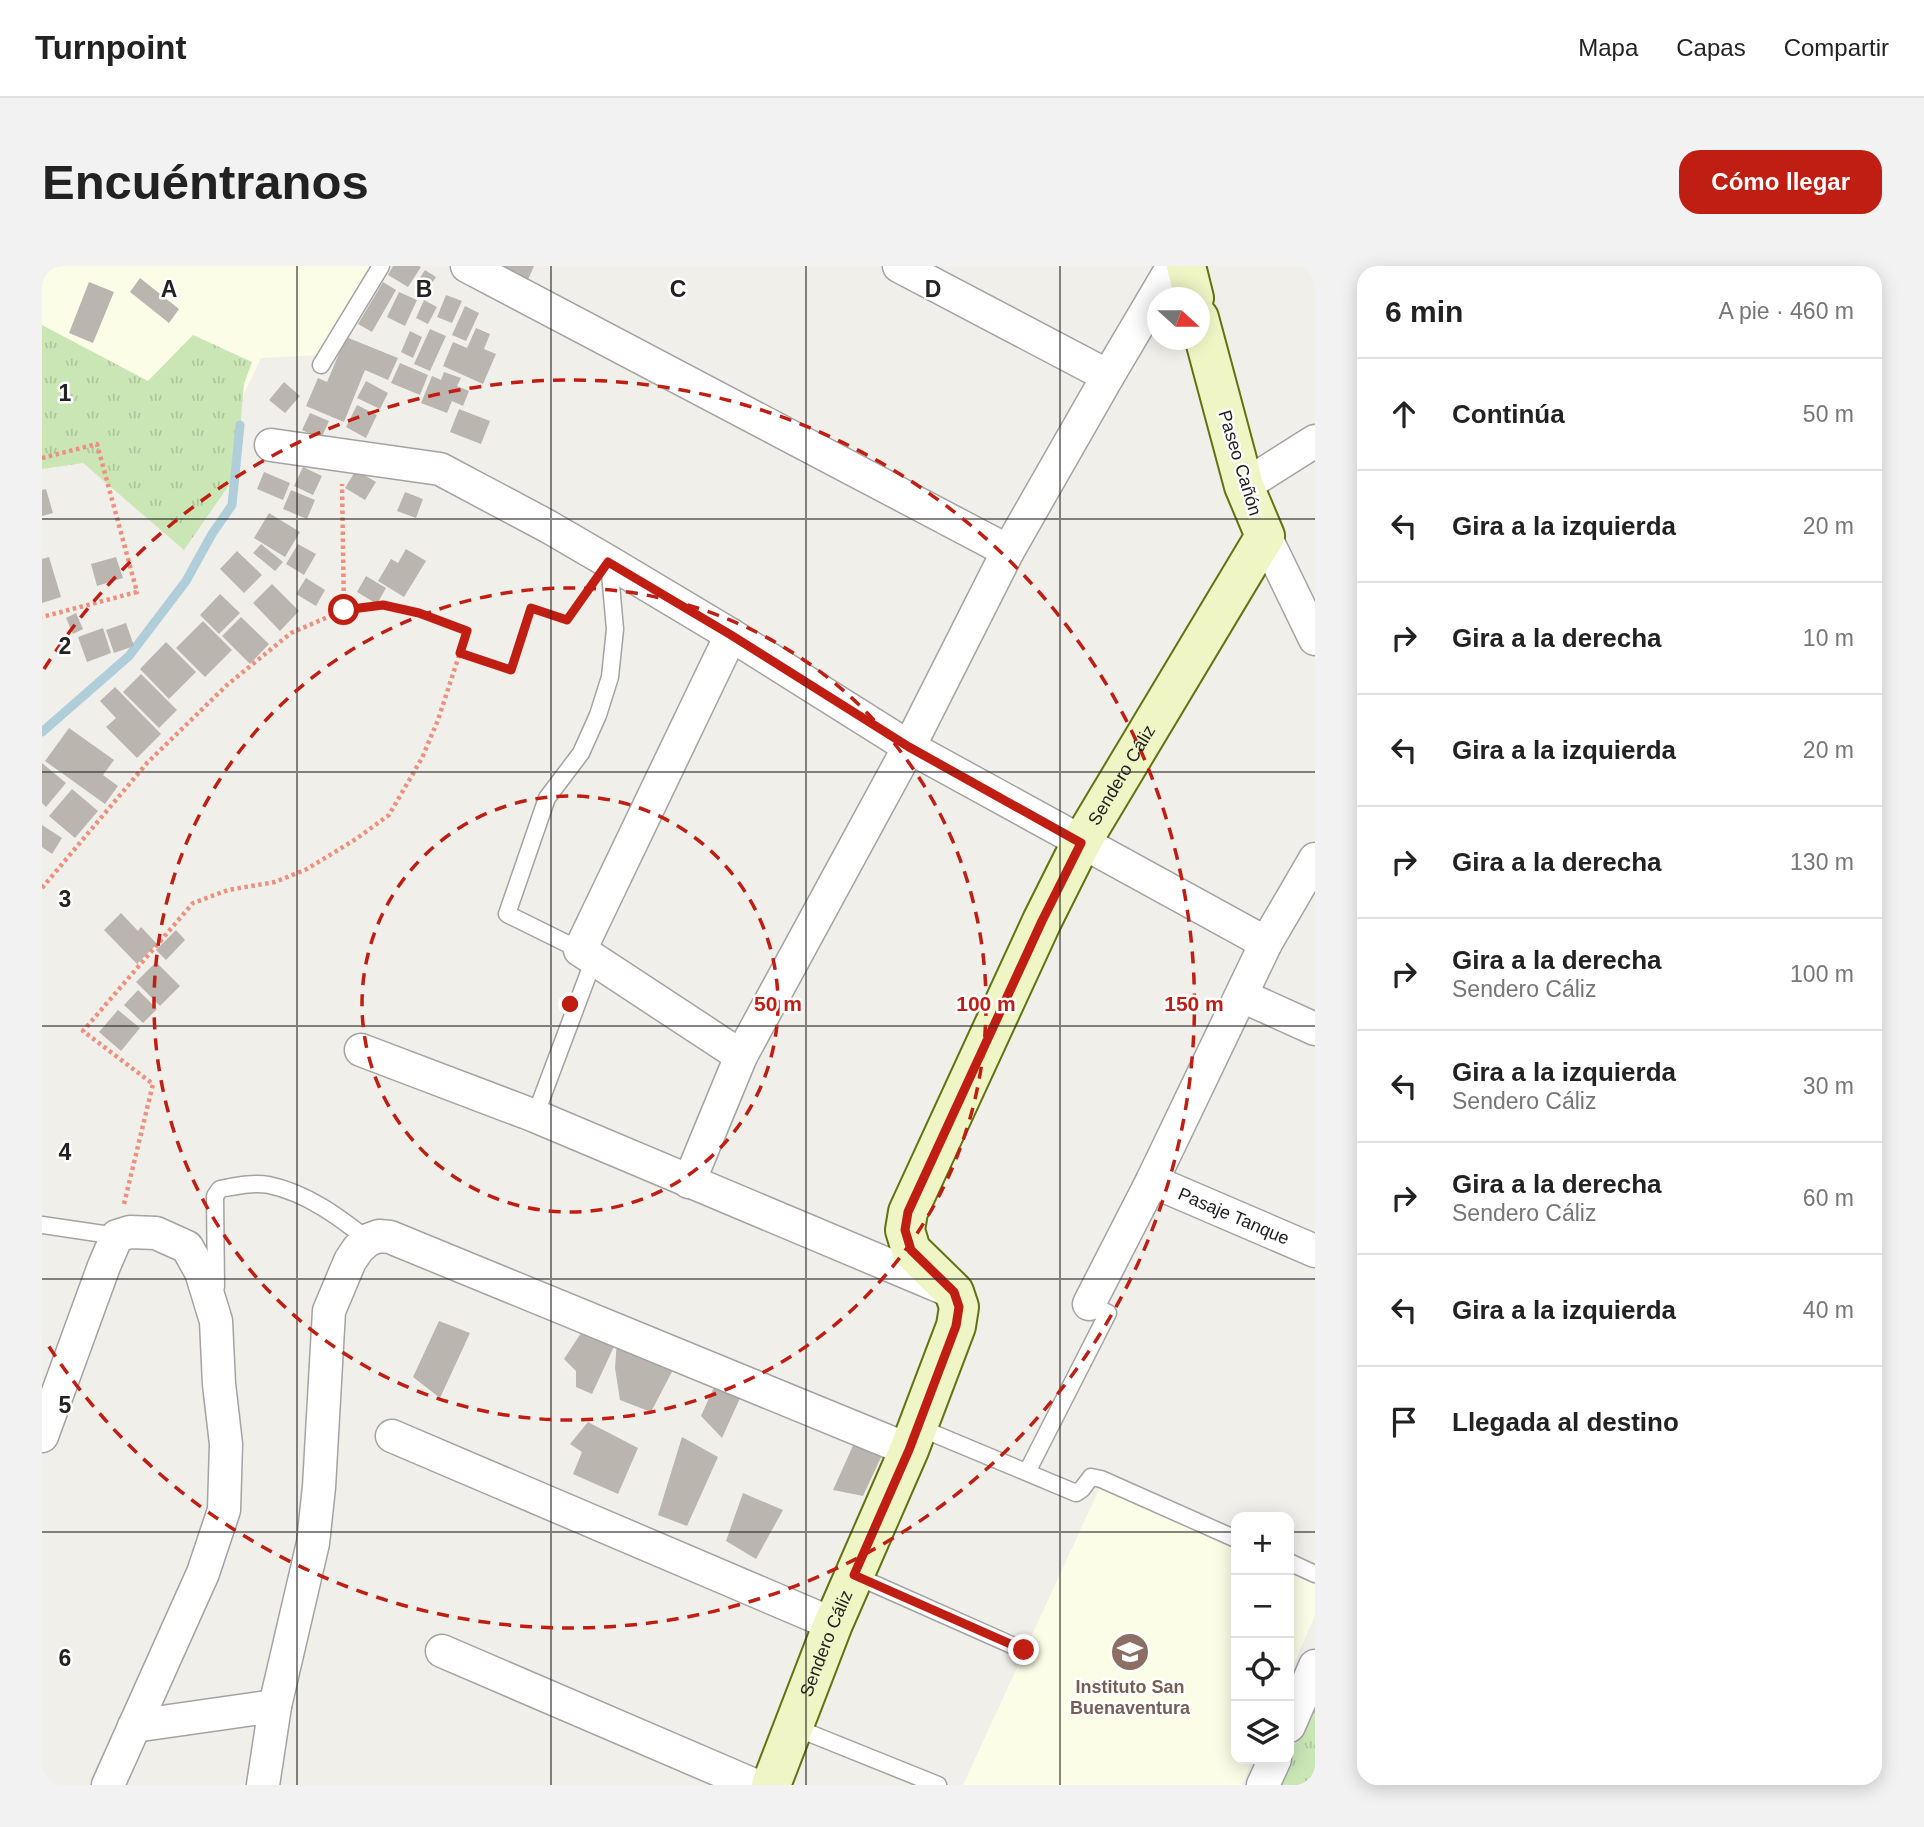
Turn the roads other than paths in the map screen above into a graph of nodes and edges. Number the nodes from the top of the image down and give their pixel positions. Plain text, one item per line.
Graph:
1 (381, 266) edge
2 (467, 266) edge
3 (1174, 266) edge
4 (1186, 266) edge
5 (920, 271) edge
6 (1191, 287) edge
7 (1208, 350) edge
8 (321, 365) dead end
9 (1108, 376) junction
10 (1315, 441) edge
11 (271, 445) dead end
12 (1244, 486) junction
13 (1265, 536) junction
14 (1008, 551) junction
15 (608, 562) junction
16 (731, 635) junction
17 (1315, 639) edge
18 (909, 747) junction
19 (1081, 843) junction
20 (1315, 859) edge
21 (1266, 943) junction
22 (587, 955) junction
23 (1242, 996) junction
24 (1315, 1029) edge
25 (361, 1050) dead end
26 (741, 1056) junction
27 (535, 1116) junction
28 (1152, 1181) junction
29 (689, 1182) junction
30 (42, 1225) edge
31 (117, 1236) junction
32 (368, 1240) junction
33 (1315, 1251) edge
34 (954, 1292) junction
35 (1089, 1304) joint
36 (216, 1321) junction
37 (42, 1436) edge
38 (392, 1436) dead end
39 (913, 1438) junction
40 (1027, 1472) junction
41 (1231, 1537) edge
42 (1294, 1564) edge
43 (1315, 1574) edge
44 (854, 1575) junction
45 (833, 1624) junction
46 (1024, 1650) dead end
47 (442, 1651) dead end
48 (1315, 1666) edge
49 (275, 1706) junction
50 (1294, 1714) edge
51 (134, 1726) junction
52 (793, 1727) junction
53 (1273, 1764) edge
54 (108, 1785) edge
55 (263, 1785) edge
56 (754, 1785) edge
57 (771, 1785) edge
58 (938, 1785) edge
59 (1263, 1785) edge

1 - 8 lane
2 - 14 street
3 - 9 street
4 - 6 street
5 - 9 street
7 - 12 street, Paseo Cañón
9 - 14 street
10 - 12 street
11 - 15 street
12 - 13 street, Paseo Cañón
13 - 17 street, Paseo Cañón
13 - 19 street, Sendero Cáliz
14 - 18 street
15 - 16 street
15 - 22 lane
16 - 18 street
16 - 22 street
18 - 19 street
18 - 26 street
19 - 21 street
19 - 34 street, Sendero Cáliz
20 - 21 street
21 - 23 street
22 - 26 street
22 - 27 lane
23 - 24 street
23 - 28 street
25 - 27 street
26 - 29 street
27 - 29 street
28 - 33 street, Pasaje Tanque
28 - 35 street
29 - 34 street
30 - 31 lane
31 - 36 street
31 - 37 street
32 - 36 lane
32 - 39 street
32 - 49 street
34 - 39 street, Sendero Cáliz
35 - 40 lane
36 - 51 street
38 - 45 street
39 - 40 lane
39 - 44 street, Sendero Cáliz
40 - 41 lane
42 - 43 lane
44 - 45 street, Sendero Cáliz
44 - 46 lane
45 - 52 street, Sendero Cáliz
47 - 56 street
48 - 50 street
49 - 51 street
49 - 55 street
51 - 54 street
52 - 57 street, Sendero Cáliz
52 - 58 lane
53 - 59 street

